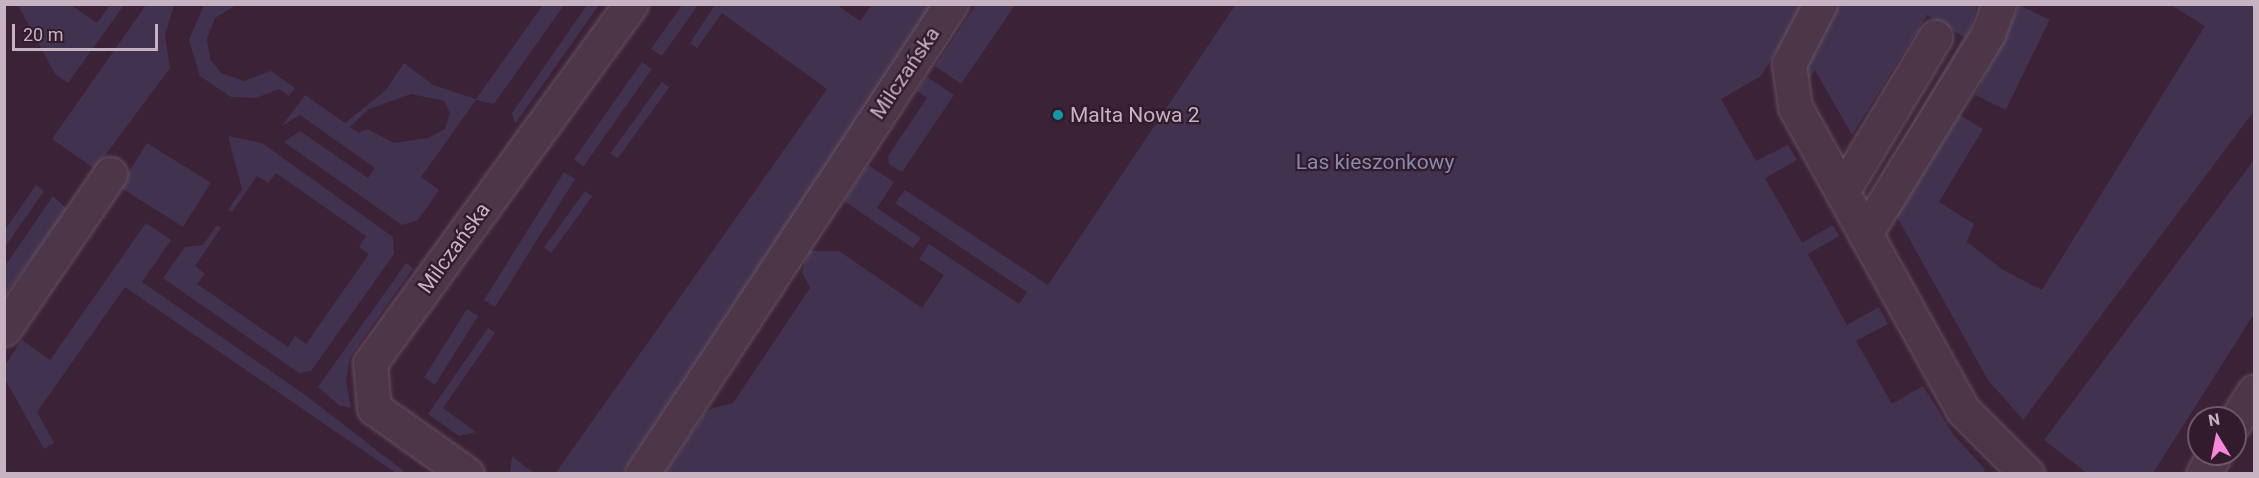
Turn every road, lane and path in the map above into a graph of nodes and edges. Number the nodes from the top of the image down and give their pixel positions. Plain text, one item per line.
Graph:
1 (631, 4) edge
2 (951, 4) edge
3 (1820, 4) edge
4 (1999, 4) edge
5 (1935, 37) dead end
6 (110, 174) dead end
7 (1842, 192) junction
8 (1865, 234) junction
9 (4, 329) edge
10 (2254, 391) edge
11 (2245, 406) edge
12 (467, 474) edge
13 (642, 474) edge
14 (2027, 474) edge

1 - 12 street, Milczańska
2 - 13 street, Milczańska
3 - 7 street
4 - 8 street
5 - 7 street
6 - 9 street
7 - 8 street
8 - 14 street
10 - 11 street

